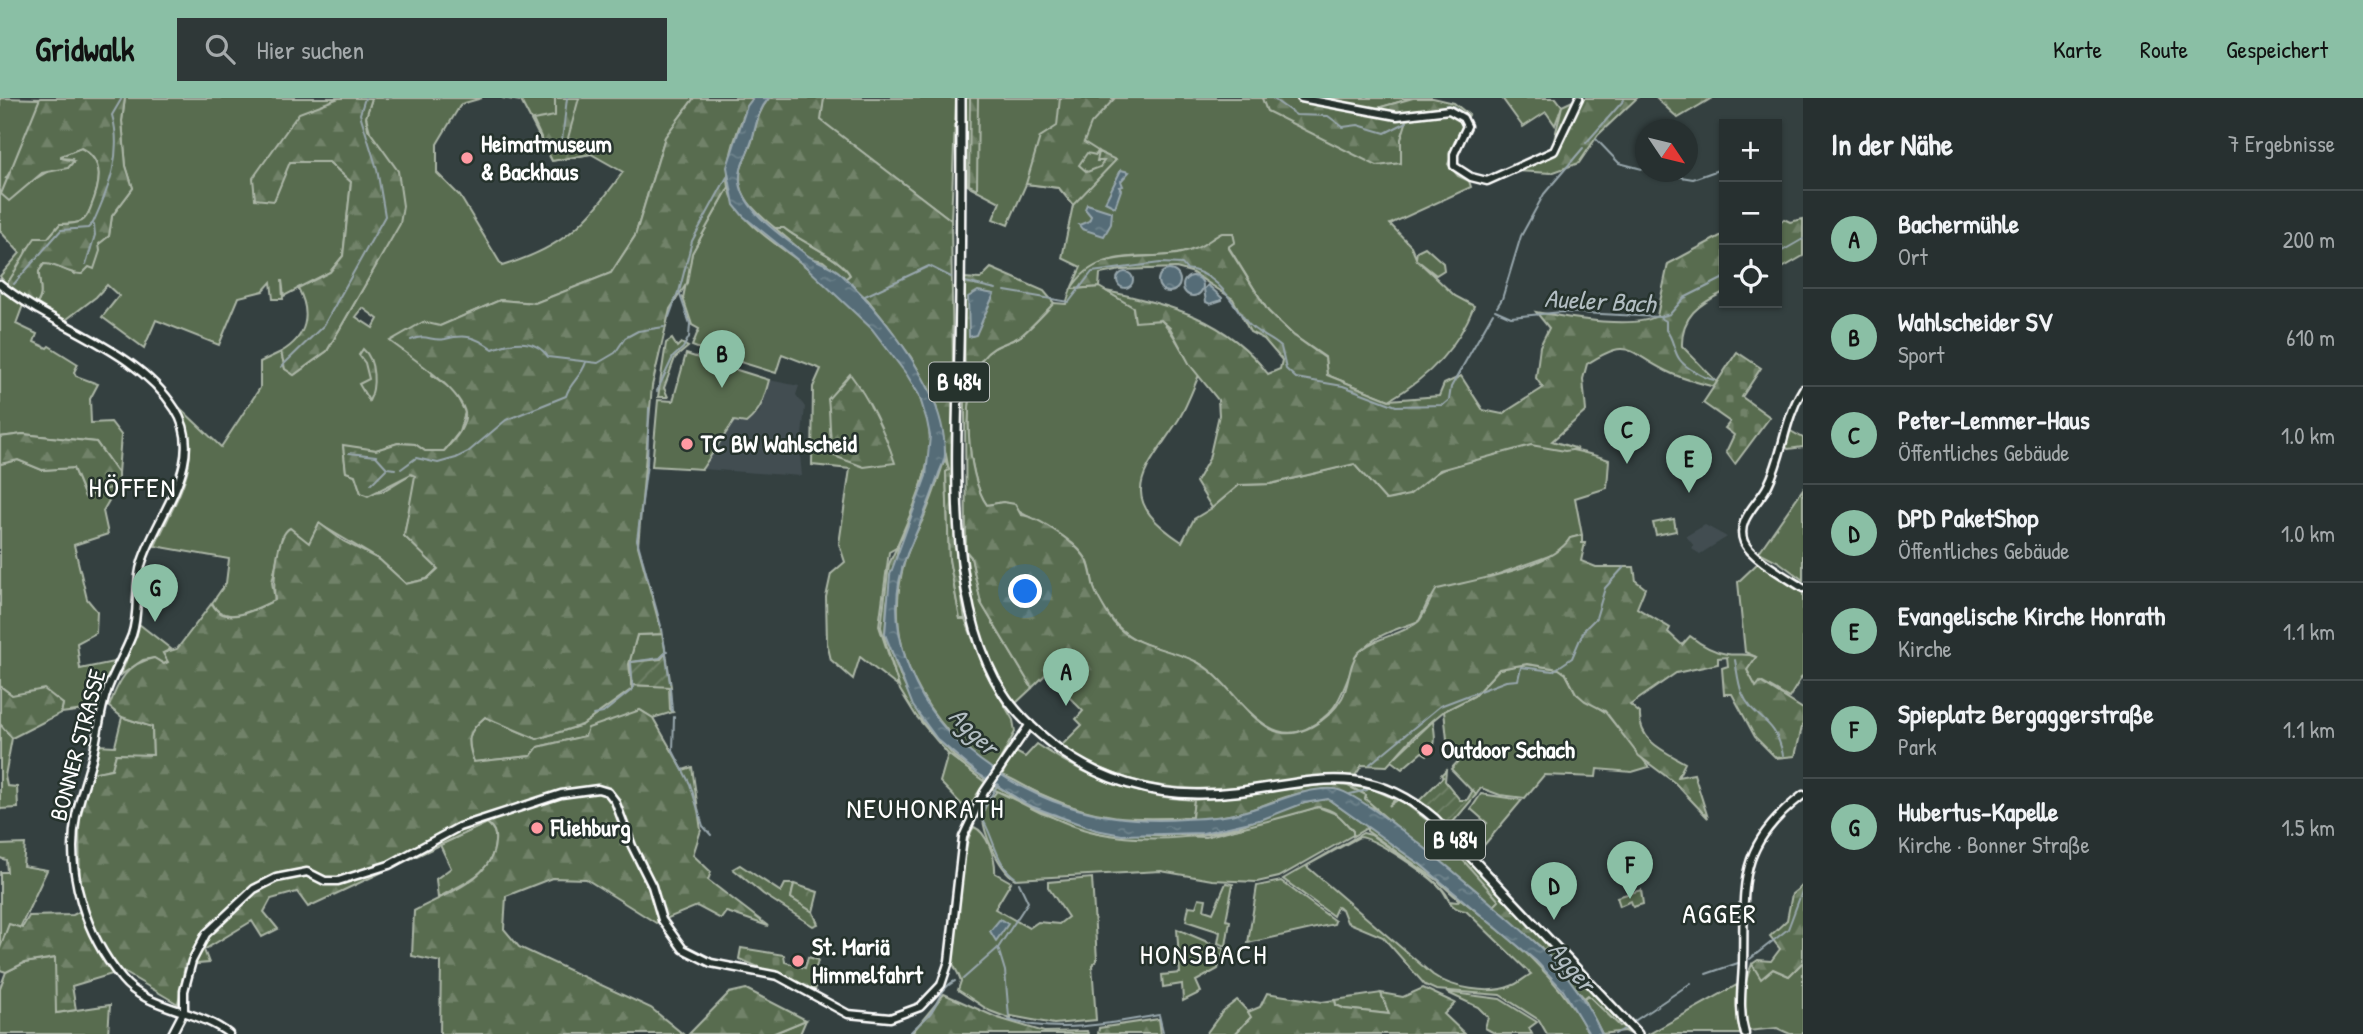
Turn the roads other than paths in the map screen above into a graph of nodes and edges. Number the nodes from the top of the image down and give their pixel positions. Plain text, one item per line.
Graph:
1 (961, 98) edge
2 (1301, 98) edge
3 (1579, 98) edge
4 (0, 284) edge
5 (1803, 389) edge
6 (1803, 588) edge
7 (1030, 724) junction
8 (1803, 795) edge
9 (184, 1011) junction
10 (172, 1034) edge
11 (229, 1034) edge
12 (1638, 1034) edge
13 (1745, 1034) edge

1 - 7 main road, B 484
2 - 3 street
4 - 9 street, BONNER STRASSE
5 - 6 street
7 - 9 street
7 - 12 main road, B 484
8 - 13 street
9 - 10 street
9 - 11 street, BONNER STRASSE

